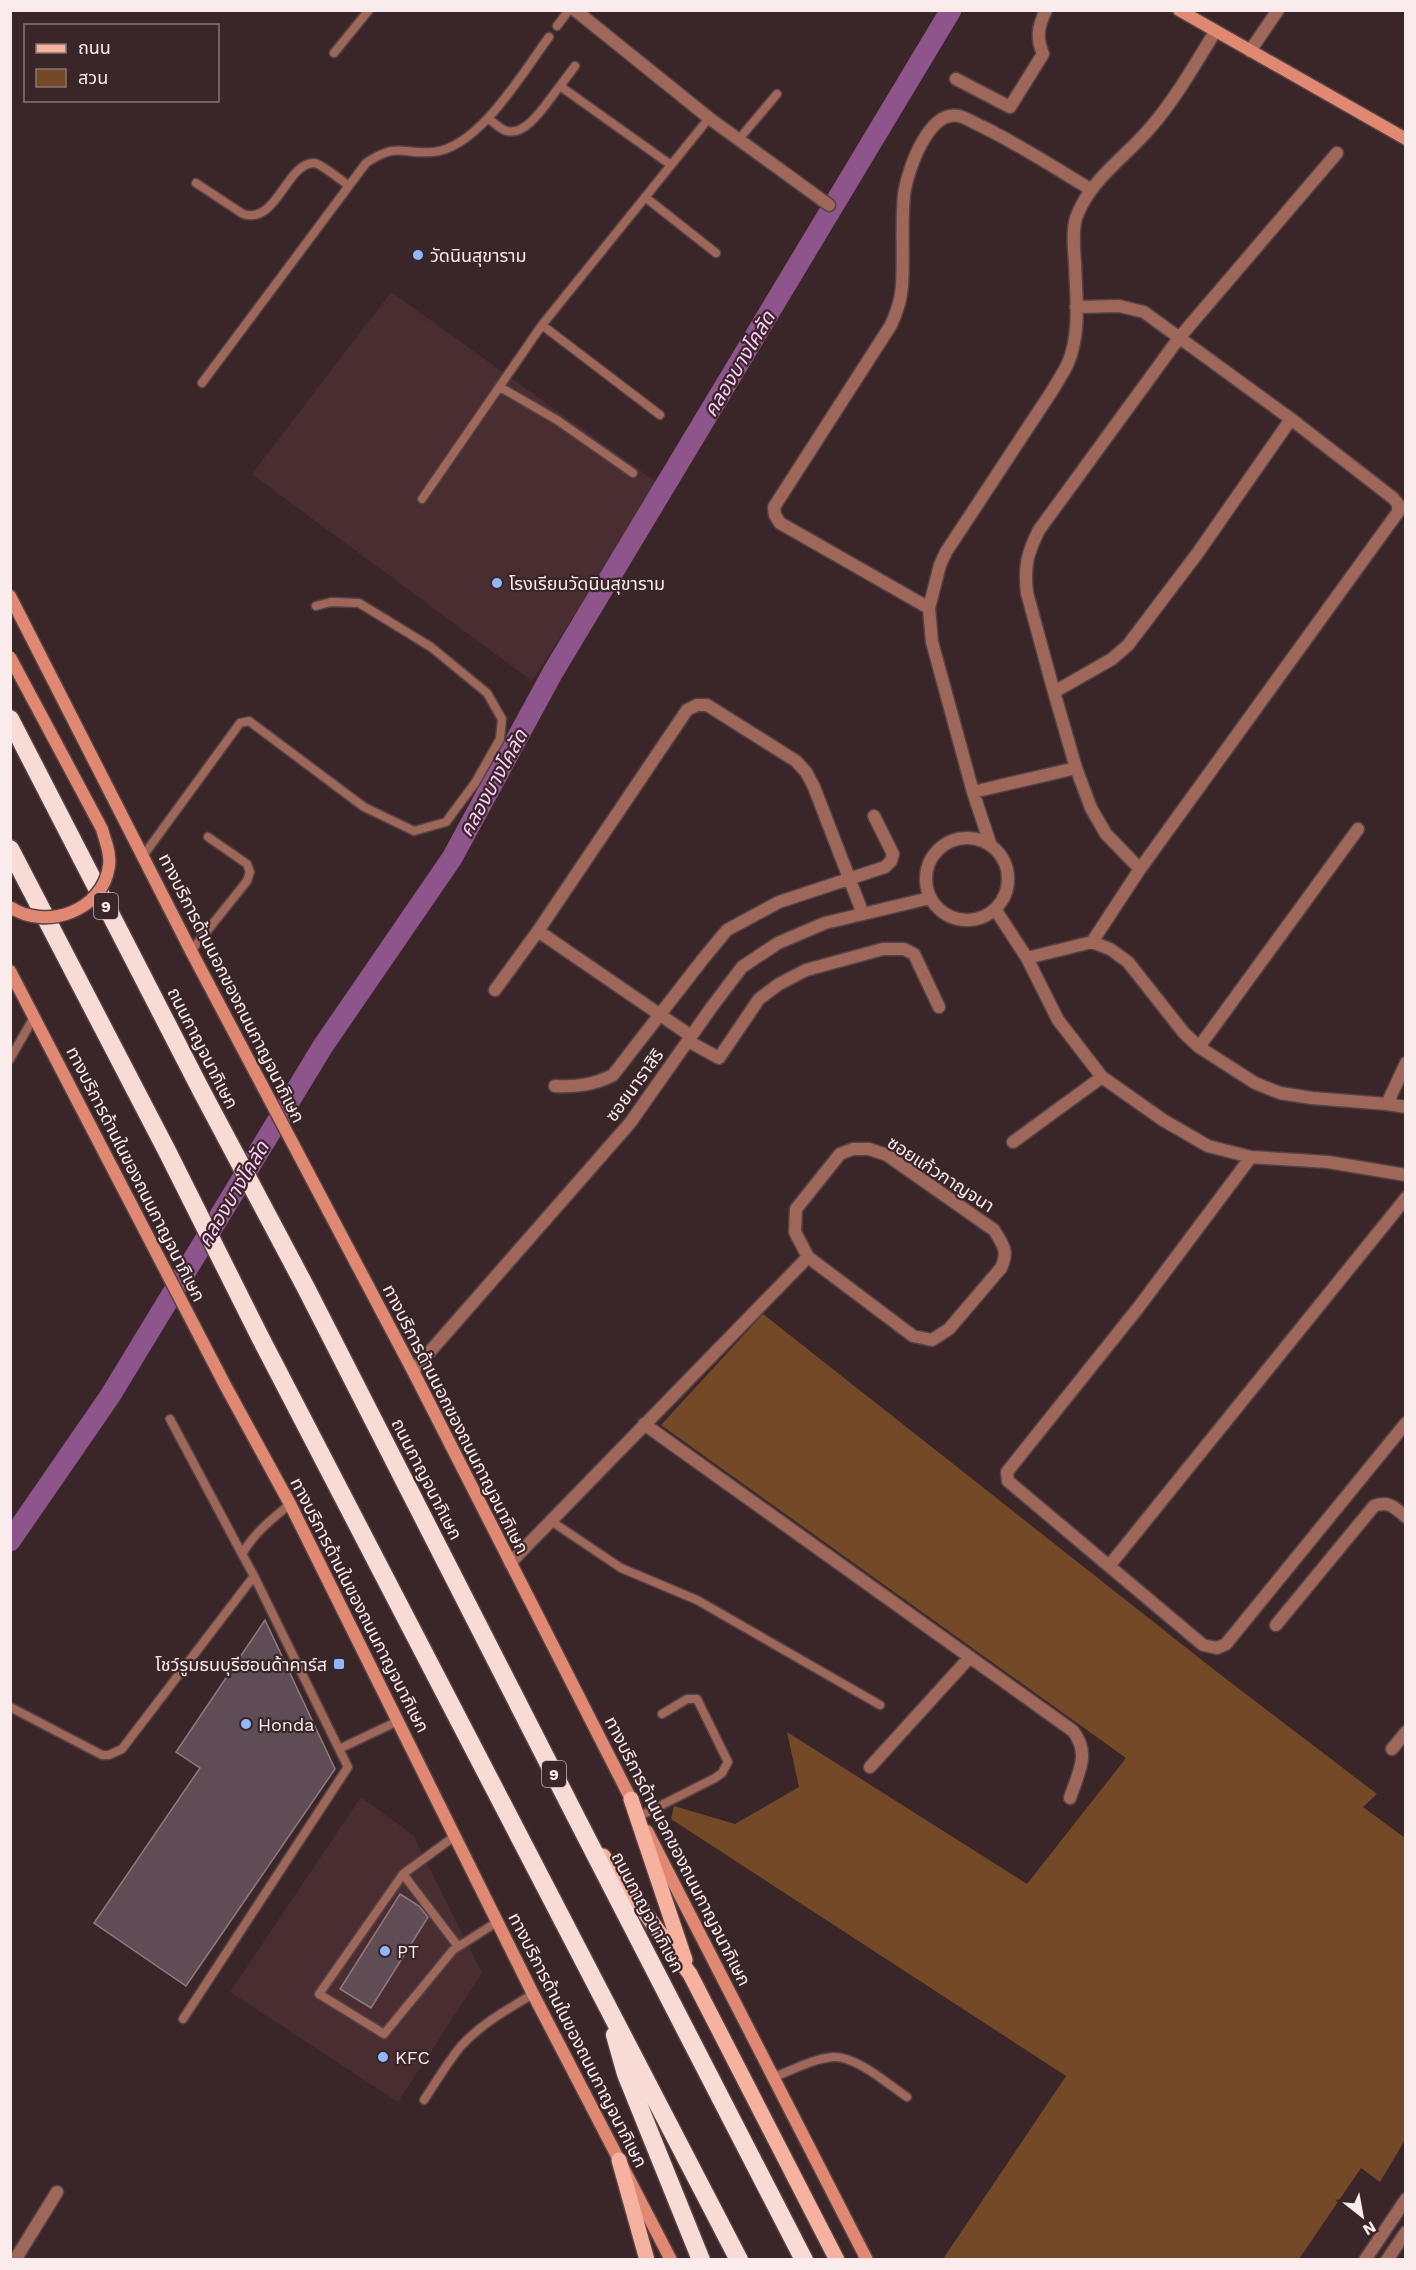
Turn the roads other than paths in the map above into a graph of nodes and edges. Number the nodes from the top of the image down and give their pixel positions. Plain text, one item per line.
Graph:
1 (369, 10) edge
2 (569, 10) edge
3 (575, 10) edge
4 (1046, 10) edge
5 (1179, 10) edge
6 (1278, 10) edge
7 (557, 27) dead end
8 (1215, 32) junction
9 (549, 37) dead end
10 (1250, 51) junction
11 (334, 53) dead end
12 (574, 66) dead end
13 (956, 79) dead end
14 (560, 86) junction
15 (777, 94) dead end
16 (488, 118) junction
17 (709, 118) junction
18 (739, 139) junction
19 (1406, 140) edge
20 (1337, 153) dead end
21 (670, 165) junction
22 (196, 183) dead end
23 (349, 186) junction
24 (1090, 189) junction
25 (645, 197) junction
26 (829, 204) dead end
27 (716, 253) dead end
28 (1076, 307) junction
29 (542, 325) junction
30 (1179, 338) junction
31 (202, 383) dead end
32 (500, 387) junction
33 (660, 415) dead end
34 (1291, 419) junction
35 (633, 472) dead end
36 (422, 499) dead end
37 (10, 596) edge
38 (316, 606) dead end
39 (929, 608) junction
40 (10, 657) edge
41 (1054, 692) junction
42 (10, 720) edge
43 (1076, 768) junction
44 (973, 792) junction
45 (874, 816) dead end
46 (1358, 829) dead end
47 (208, 837) dead end
48 (990, 846) junction
49 (10, 849) edge
50 (143, 856) junction
51 (1140, 869) junction
52 (849, 879) junction
53 (930, 898) junction
54 (10, 907) edge
55 (995, 909) junction
56 (863, 914) junction
57 (537, 931) junction
58 (1092, 942) junction
59 (191, 951) junction
60 (1028, 958) junction
61 (10, 971) edge
62 (495, 990) dead end
63 (939, 1007) dead end
64 (660, 1015) junction
65 (34, 1017) junction
66 (689, 1038) junction
67 (1198, 1047) junction
68 (10, 1059) edge
69 (1406, 1063) edge
70 (1102, 1077) junction
71 (555, 1086) dead end
72 (1387, 1104) junction
73 (1406, 1107) edge
74 (1013, 1142) dead end
75 (1251, 1157) junction
76 (1406, 1175) edge
77 (1406, 1198) edge
78 (808, 1257) junction
79 (413, 1371) junction
80 (170, 1419) dead end
81 (1406, 1423) edge
82 (644, 1424) junction
83 (290, 1504) junction
84 (1406, 1517) edge
85 (551, 1521) junction
86 (242, 1554) junction
87 (510, 1563) junction
88 (1109, 1566) junction
89 (254, 1576) junction
90 (1276, 1625) dead end
91 (970, 1657) junction
92 (880, 1705) dead end
93 (10, 1707) edge
94 (662, 1714) dead end
95 (398, 1721) junction
96 (1406, 1732) edge
97 (339, 1749) junction
98 (1392, 1749) dead end
99 (870, 1767) dead end
100 (1070, 1798) dead end
101 (631, 1799) junction
102 (639, 1816) junction
103 (579, 1824) junction
104 (455, 1836) junction
105 (403, 1874) junction
106 (497, 1922) junction
107 (457, 1946) junction
108 (690, 1974) junction
109 (602, 1991) junction
110 (533, 1994) junction
111 (183, 2019) dead end
112 (774, 2077) junction
113 (907, 2097) dead end
114 (423, 2100) dead end
115 (619, 2160) junction
116 (57, 2192) dead end
117 (1404, 2203) edge
118 (1406, 2232) edge
119 (15, 2259) edge
120 (648, 2259) edge
121 (670, 2259) edge
122 (702, 2259) edge
123 (740, 2259) edge
124 (804, 2259) edge
125 (837, 2259) edge
126 (867, 2259) edge
127 (1365, 2259) edge
128 (1387, 2259) edge

1 - 11 lane
2 - 7 lane
3 - 17 street
4 - 13 street
5 - 8 main road
6 - 10 street
8 - 10 main road
8 - 24 street
9 - 16 lane
10 - 19 main road
12 - 14 lane
14 - 16 lane
14 - 21 lane
15 - 18 lane
16 - 23 lane
17 - 18 street
17 - 21 lane
18 - 26 street
20 - 30 street
21 - 25 lane
22 - 23 lane
23 - 31 lane
24 - 28 street
24 - 39 street
25 - 27 lane
25 - 29 lane
28 - 30 street
28 - 39 street
29 - 32 lane
29 - 33 lane
30 - 34 street
30 - 41 street
32 - 35 lane
32 - 36 lane
34 - 41 street
34 - 51 street
37 - 50 main road, ทางบริการด้านนอกของถนนกาญจนาภิเษก
38 - 50 lane
39 - 44 street
40 - 54 main road, bridge
41 - 43 street
42 - 103 highway, ถนนกาญจนาภิเษก / 9
43 - 44 street
43 - 51 street
44 - 48 street
45 - 52 street
46 - 67 street
47 - 59 lane
48 - 53 street
48 - 55 street
49 - 109 highway
50 - 59 main road, ทางบริการด้านนอกของถนนกาญจนาภิเษก
51 - 58 street
52 - 56 street
52 - 57 street
52 - 64 street
53 - 55 street
53 - 56 street, ซอยนาราสิริ
55 - 60 street
56 - 66 street, ซอยนาราสิริ
57 - 62 street
57 - 64 street
58 - 60 street
58 - 67 street
59 - 79 main road, ทางบริการด้านนอกของถนนกาญจนาภิเษก
60 - 70 street
61 - 65 main road, ทางบริการด้านในของถนนกาญจนาภิเษก
63 - 66 street
64 - 66 street
64 - 71 street
65 - 68 lane
65 - 83 main road, ทางบริการด้านในของถนนกาญจนาภิเษก
66 - 79 street, ซอยนาราสิริ
67 - 72 street
69 - 72 street
70 - 74 street
70 - 75 street
72 - 73 street
75 - 76 street
75 - 88 street
77 - 88 street
78 - 78 street, ซอยแก้วกาญจนา
78 - 82 street
79 - 87 main road, ทางบริการด้านนอกของถนนกาญจนาภิเษก
80 - 86 lane
81 - 88 street
82 - 85 street
82 - 91 street
83 - 86 lane
83 - 95 main road, ทางบริการด้านในของถนนกาญจนาภิเษก
84 - 90 street
85 - 87 street
85 - 92 lane
86 - 89 lane
87 - 101 main road, ทางบริการด้านนอกของถนนกาญจนาภิเษก
89 - 93 lane
89 - 97 lane
91 - 99 street
91 - 100 street
94 - 102 lane
95 - 97 lane
95 - 104 main road, ทางบริการด้านในของถนนกาญจนาภิเษก
96 - 98 street
97 - 111 lane
101 - 102 main road, ทางบริการด้านนอกของถนนกาญจนาภิเษก
101 - 108 main road
102 - 112 main road, ทางบริการด้านนอกของถนนกาญจนาภิเษก
103 - 108 main road
103 - 124 highway, ถนนกาญจนาภิเษก / 9
104 - 105 lane
104 - 106 main road, ทางบริการด้านในของถนนกาญจนาภิเษก
105 - 107 lane
105 - 107 lane
106 - 107 lane
106 - 110 main road, ทางบริการด้านในของถนนกาญจนาภิเษก
108 - 125 main road
109 - 122 highway
109 - 123 highway
110 - 114 lane
110 - 115 main road, ทางบริการด้านในของถนนกาญจนาภิเษก
112 - 113 lane
112 - 126 main road, ทางบริการด้านนอกของถนนกาญจนาภิเษก
115 - 120 main road
115 - 121 main road, ทางบริการด้านในของถนนกาญจนาภิเษก
116 - 119 street
117 - 127 street
118 - 128 street

